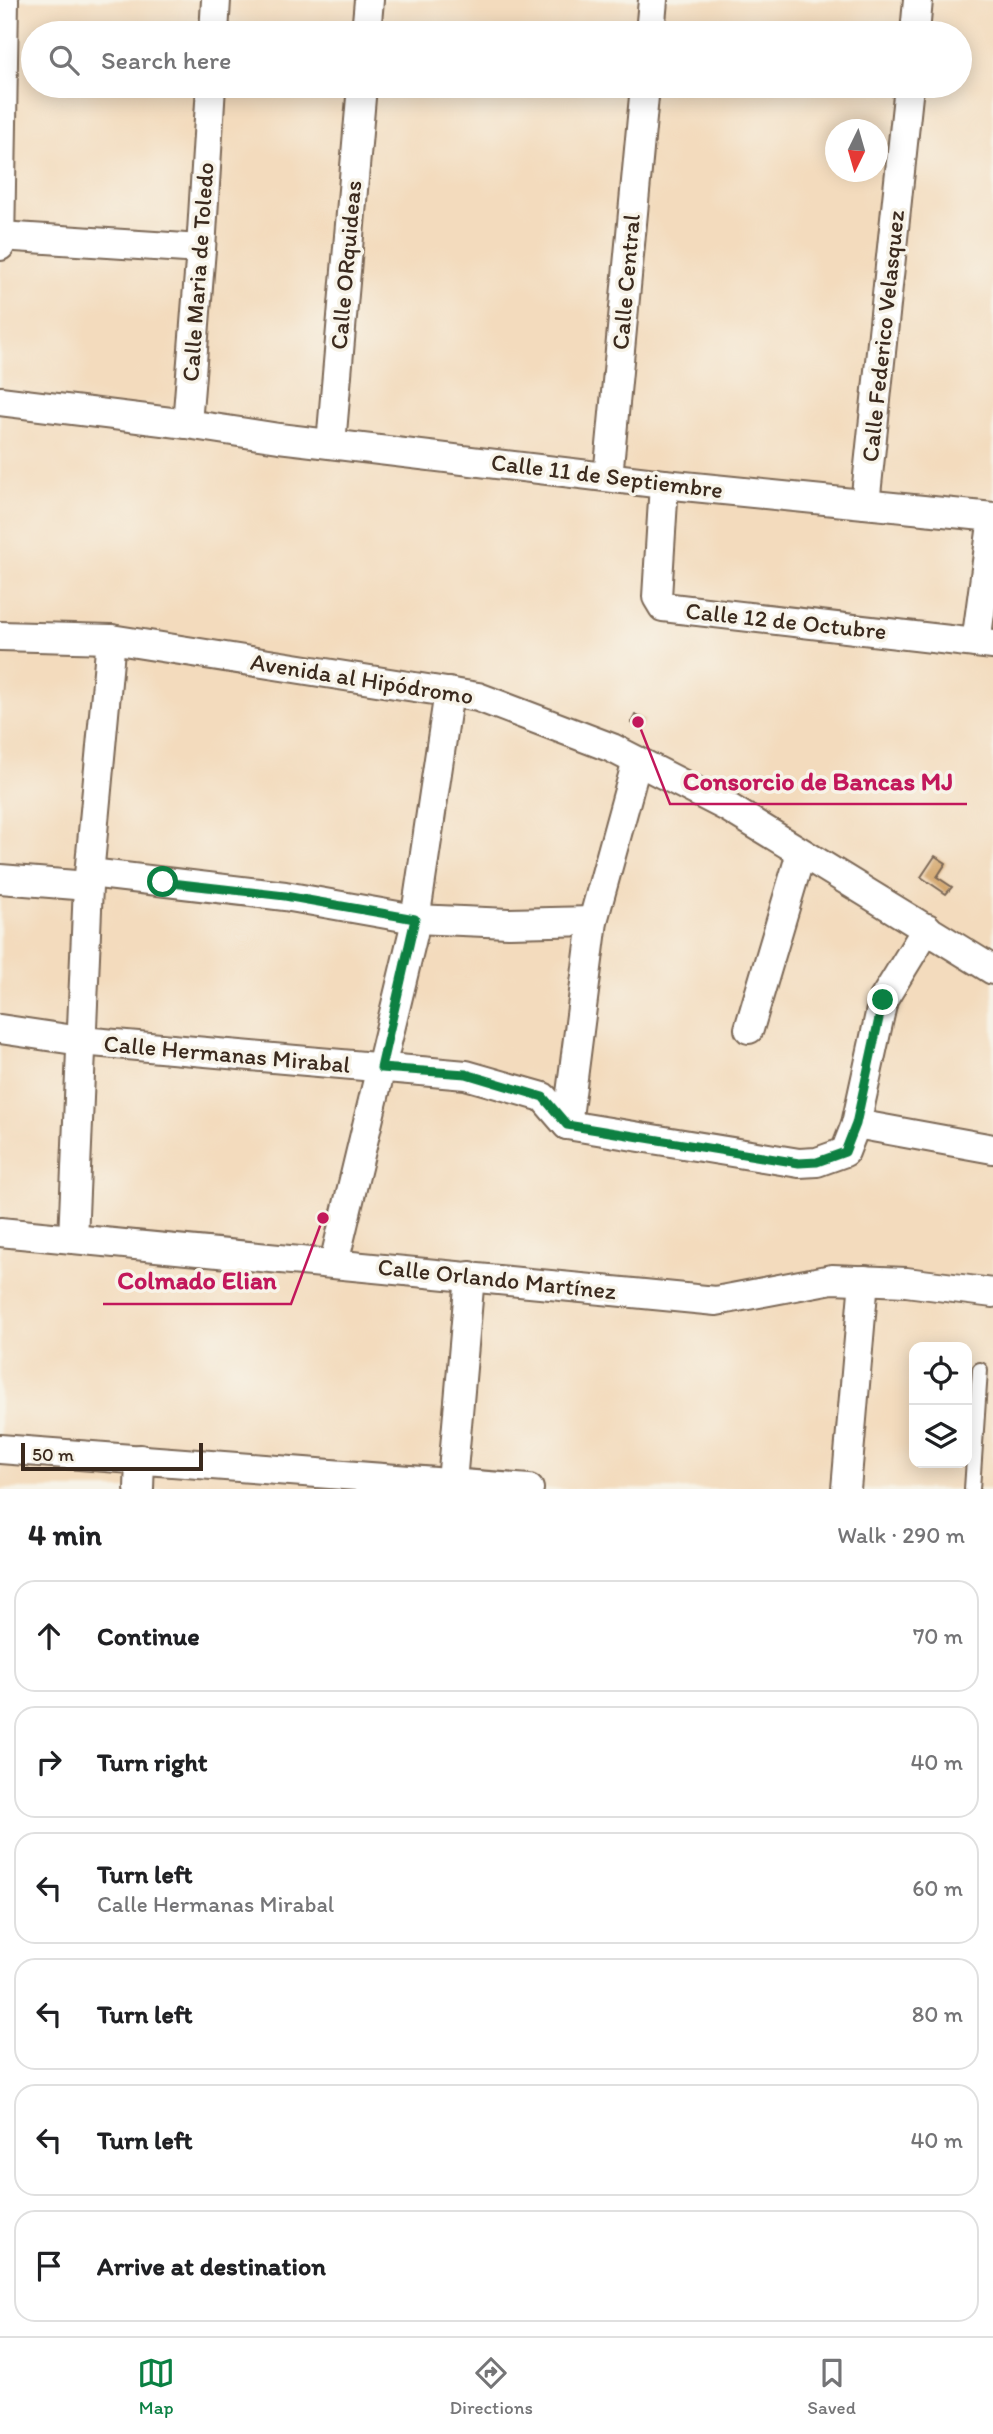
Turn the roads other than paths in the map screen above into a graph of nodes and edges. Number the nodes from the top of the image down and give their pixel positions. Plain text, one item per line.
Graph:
1 (4, 0) edge
2 (216, 0) edge
3 (369, 0) edge
4 (653, 0) edge
5 (919, 0) edge
6 (215, 21) edge
7 (367, 21) edge
8 (651, 21) edge
9 (916, 21) edge
10 (210, 98) edge
11 (361, 98) edge
12 (644, 98) edge
13 (908, 98) edge
14 (0, 240) edge
15 (201, 249) junction
16 (0, 401) edge
17 (187, 424) junction
18 (331, 443) junction
19 (608, 477) junction
20 (664, 484) junction
21 (865, 504) junction
22 (993, 517) edge
23 (0, 636) edge
24 (111, 639) junction
25 (984, 644) edge
26 (449, 692) junction
27 (637, 761) junction
28 (801, 853) junction
29 (0, 879) edge
30 (89, 880) junction
31 (415, 919) junction
32 (593, 921) junction
33 (927, 928) junction
34 (993, 970) edge
35 (0, 1028) edge
36 (749, 1029) dead end
37 (81, 1041) junction
38 (381, 1068) junction
39 (856, 1124) junction
40 (567, 1125) junction
41 (993, 1149) edge
42 (0, 1232) edge
43 (73, 1239) junction
44 (334, 1263) junction
45 (470, 1276) junction
46 (863, 1280) junction
47 (993, 1293) edge
48 (980, 1370) dead end
49 (0, 1450) edge
50 (140, 1459) junction
51 (452, 1482) junction
52 (139, 1489) edge
53 (529, 1489) edge
54 (846, 1489) edge
55 (972, 1489) edge

1 - 14 street
2 - 6 street
3 - 7 street
4 - 8 street
5 - 9 street
10 - 15 street, Calle Maria de Toledo
11 - 18 street, Calle ORquideas
12 - 19 street, Calle Central
13 - 21 street, Calle Federico Velasquez
14 - 15 street
15 - 17 street, Calle Maria de Toledo
16 - 17 street
17 - 18 street, Calle 11 de Septiembre
18 - 19 street, Calle 11 de Septiembre
19 - 20 street, Calle 11 de Septiembre
20 - 21 street, Calle 11 de Septiembre
20 - 25 street, Calle 12 de Octubre
21 - 22 street, Calle 11 de Septiembre
22 - 25 street
23 - 24 street, Avenida al Hipódromo
24 - 26 street, Avenida al Hipódromo
24 - 30 street
26 - 27 street, Avenida al Hipódromo
26 - 31 street
27 - 28 street, Avenida al Hipódromo
27 - 32 street
28 - 33 street, Avenida al Hipódromo
28 - 36 street
29 - 30 street
30 - 31 street
30 - 37 street
31 - 32 street
31 - 38 street
32 - 40 street
33 - 34 street, Avenida al Hipódromo
33 - 39 street
35 - 37 street, Calle Hermanas Mirabal
37 - 38 street, Calle Hermanas Mirabal
37 - 43 street
38 - 40 street, Calle Hermanas Mirabal
38 - 44 street
39 - 40 street
39 - 41 street
42 - 43 street, Calle Orlando Martínez
43 - 44 street, Calle Orlando Martínez
44 - 45 street, Calle Orlando Martínez
45 - 46 street, Calle Orlando Martínez
45 - 51 street
46 - 47 street, Calle Orlando Martínez
46 - 54 street
48 - 55 lane
49 - 50 street
50 - 51 street
50 - 52 street
51 - 53 street

